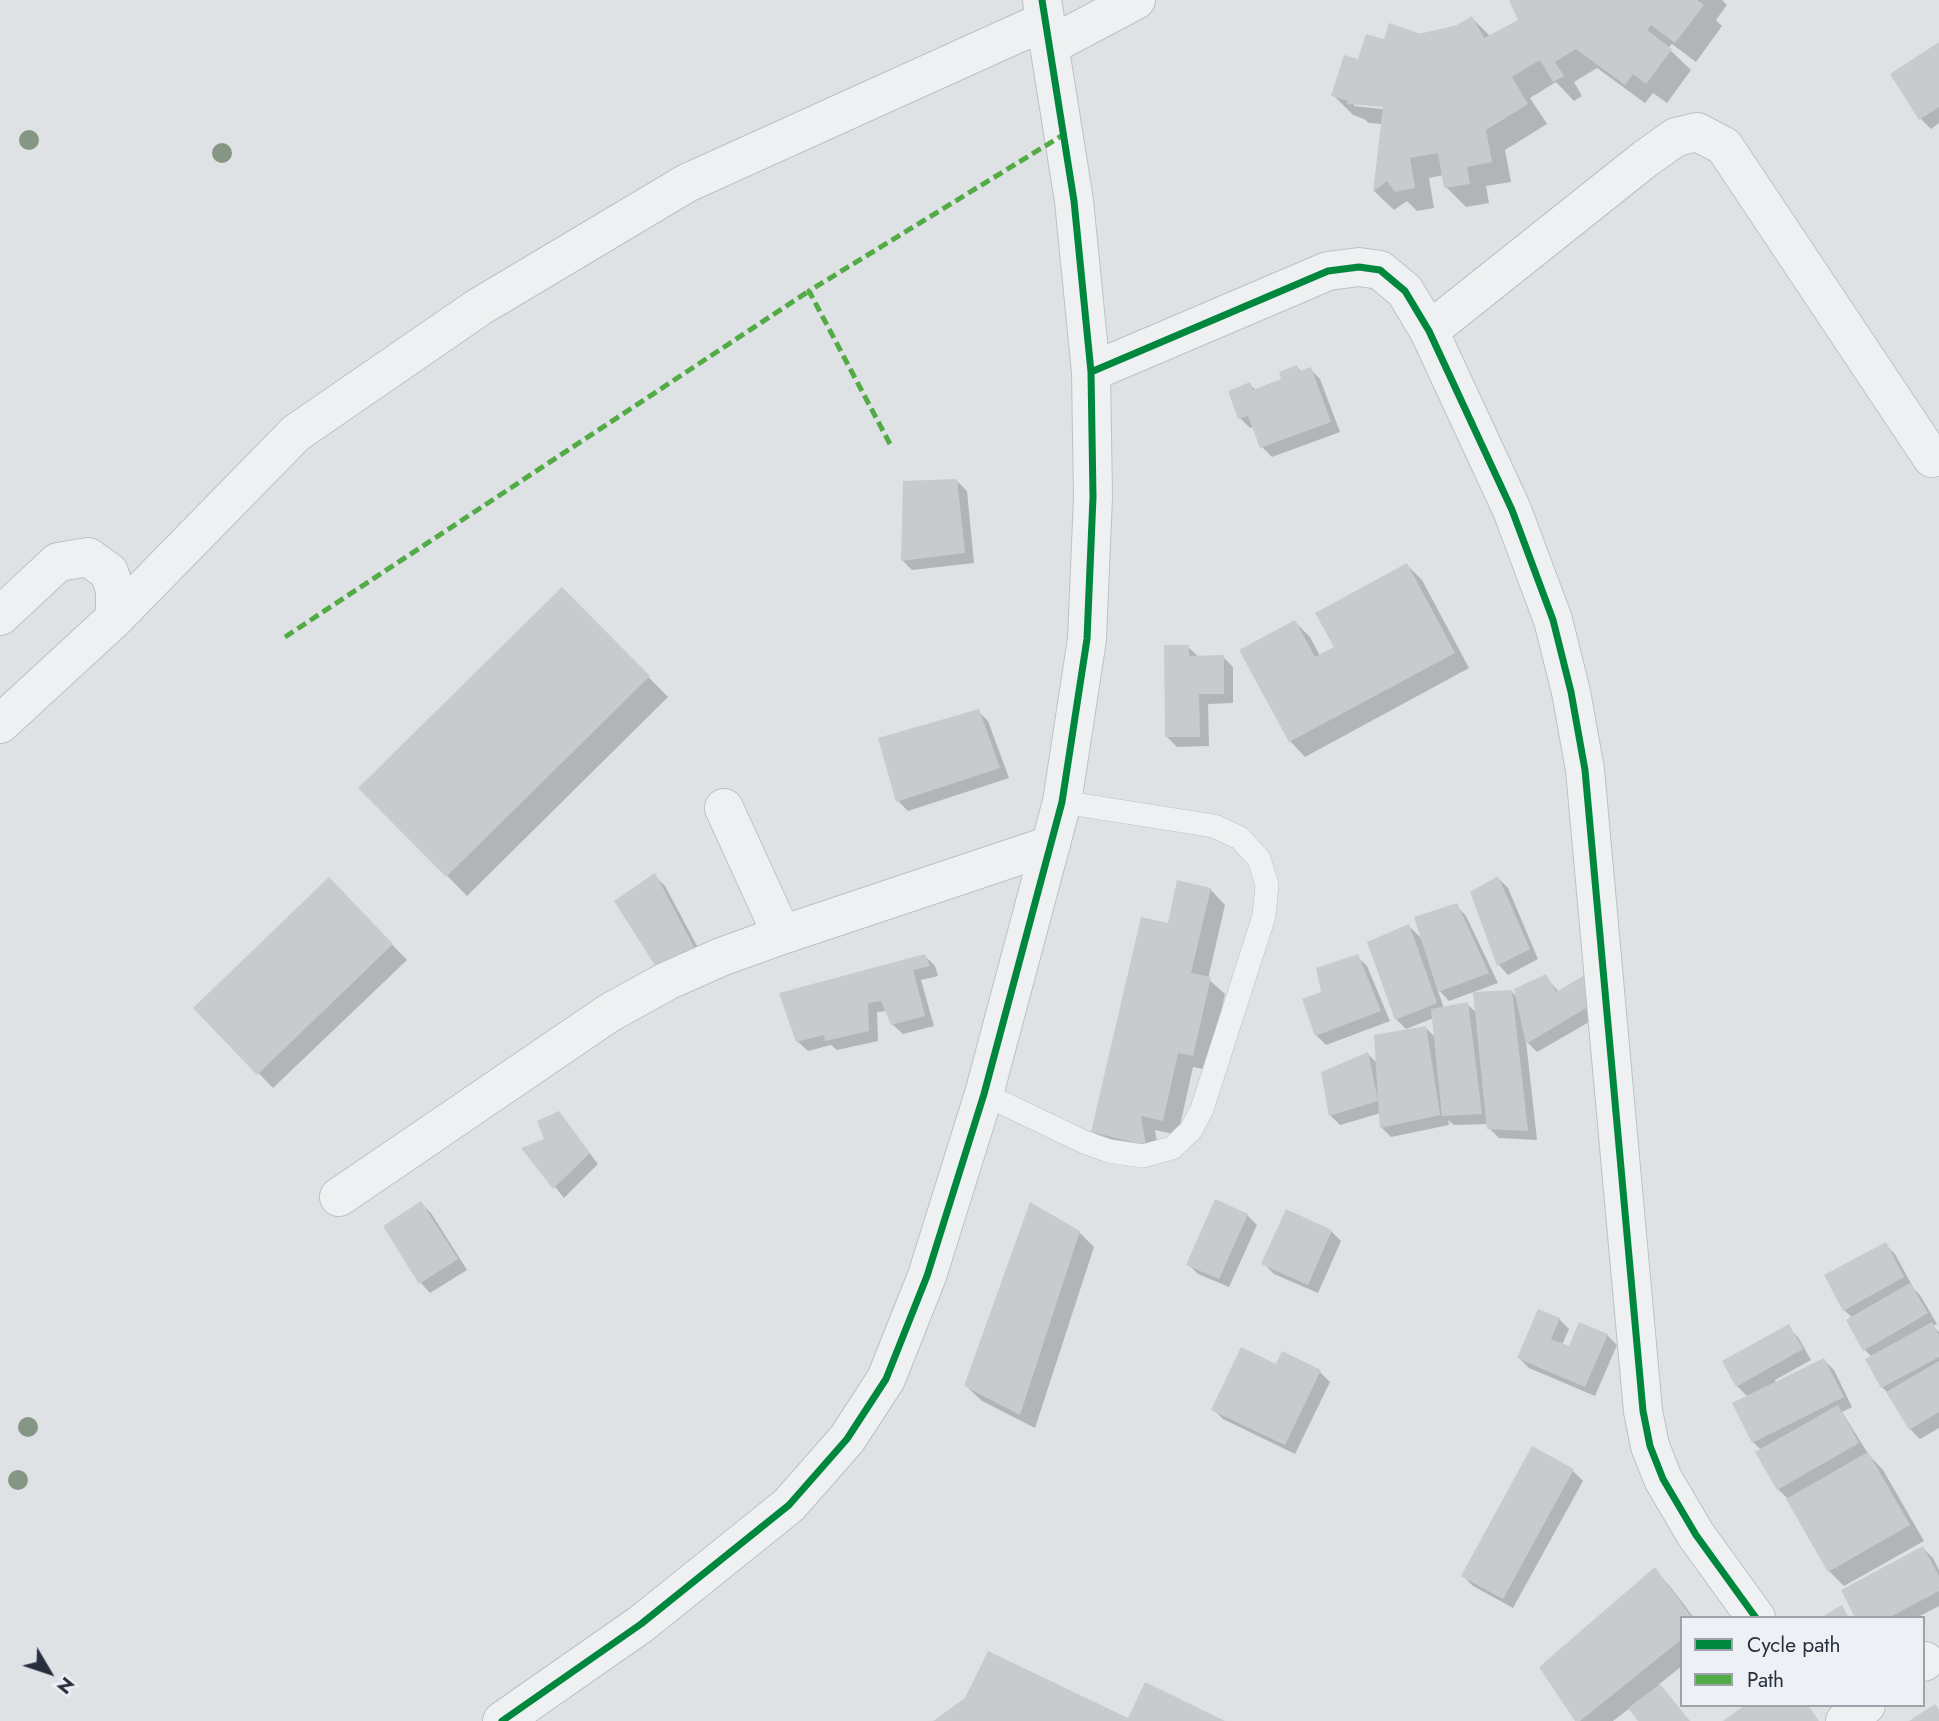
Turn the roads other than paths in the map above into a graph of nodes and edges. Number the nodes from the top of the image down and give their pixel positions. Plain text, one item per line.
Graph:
1 (1136, 0) edge
2 (1045, 22) edge
3 (1429, 331) junction
4 (1091, 372) junction
5 (1932, 458) dead end
6 (0, 615) edge
7 (115, 618) junction
8 (0, 723) edge
9 (1062, 802) junction
10 (724, 808) dead end
11 (1051, 845) junction
12 (782, 935) junction
13 (984, 1094) junction
14 (339, 1197) dead end
15 (1755, 1616) edge
16 (1863, 1707) edge
17 (502, 1721) edge
18 (1845, 1721) edge

1 - 2 street
2 - 4 street
2 - 7 street
3 - 4 street
3 - 5 street
3 - 15 street
4 - 9 street
6 - 7 street
7 - 8 street
9 - 11 street
9 - 13 lane
10 - 12 street
11 - 12 street
11 - 13 street
12 - 14 street
13 - 17 street
16 - 18 street

